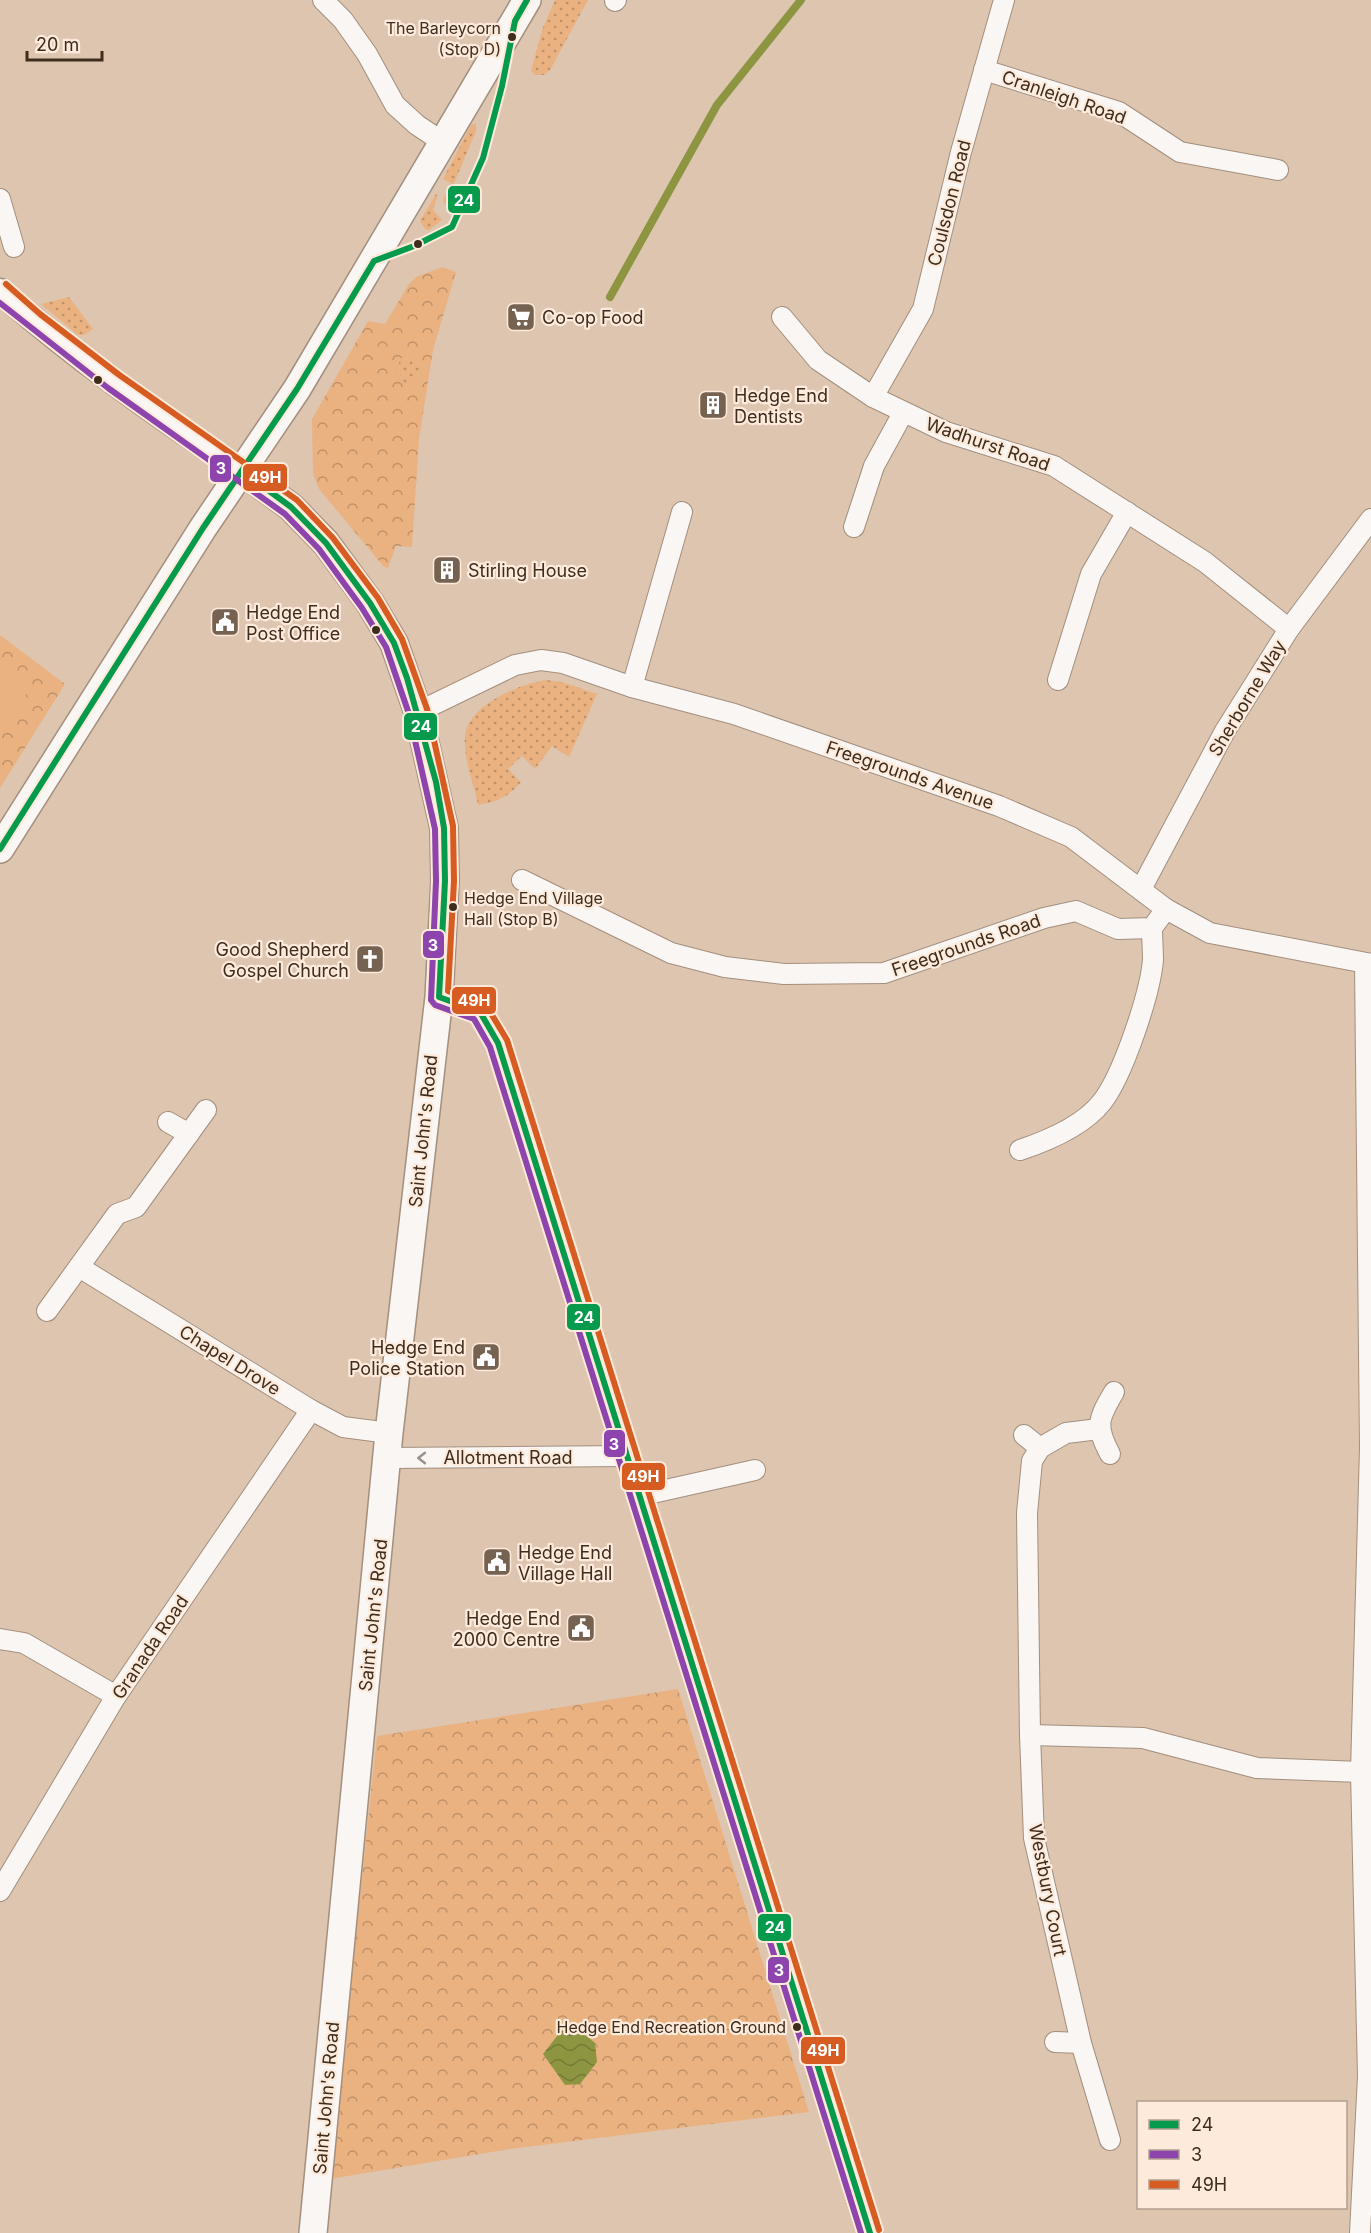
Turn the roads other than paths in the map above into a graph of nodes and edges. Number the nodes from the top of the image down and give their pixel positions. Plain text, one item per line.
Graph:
1 (323, 0) edge
2 (527, 0) edge
3 (1004, 0) edge
4 (984, 70) junction
5 (441, 141) junction
6 (1278, 170) dead end
7 (0, 199) edge
8 (15, 247) dead end
9 (0, 291) edge
10 (782, 317) dead end
11 (873, 397) junction
12 (903, 413) junction
13 (242, 471) junction
14 (682, 512) dead end
15 (1127, 512) junction
16 (1371, 519) edge
17 (854, 527) dead end
18 (1289, 629) junction
19 (1058, 680) dead end
20 (632, 687) junction
21 (418, 712) junction
22 (0, 849) edge
23 (522, 880) dead end
24 (1141, 889) junction
25 (1166, 909) junction
26 (1152, 928) junction
27 (1368, 964) edge
28 (439, 997) junction
29 (206, 1110) dead end
30 (168, 1122) dead end
31 (189, 1134) junction
32 (1033, 1151) dead end
33 (1369, 1239) edge
34 (79, 1267) junction
35 (47, 1311) dead end
36 (1114, 1392) dead end
37 (311, 1410) junction
38 (1099, 1429) junction
39 (1024, 1435) dead end
40 (389, 1445) junction
41 (1040, 1448) junction
42 (1110, 1454) dead end
43 (627, 1456) junction
44 (755, 1470) dead end
45 (639, 1496) junction
46 (0, 1639) edge
47 (1367, 1659) edge
48 (116, 1696) junction
49 (1030, 1735) junction
50 (1361, 1772) junction
51 (0, 1891) edge
52 (1055, 2042) dead end
53 (1081, 2043) junction
54 (1110, 2140) dead end
55 (313, 2233) edge
56 (870, 2233) edge
57 (1360, 2233) edge

1 - 5 street
2 - 5 main road
3 - 4 street, Coulsdon Road
4 - 6 street, Cranleigh Road
4 - 11 street, Coulsdon Road
5 - 13 main road
7 - 8 street
9 - 13 street
10 - 11 street, Wadhurst Road
11 - 12 street, Wadhurst Road
12 - 15 street, Wadhurst Road
12 - 17 street
13 - 21 main road, Saint John's Road
13 - 22 main road
14 - 20 street
15 - 18 street, Wadhurst Road
15 - 19 street
16 - 18 street, Sherborne Way
18 - 24 street, Sherborne Way
20 - 21 street, Freegrounds Avenue
20 - 24 street, Freegrounds Avenue
21 - 28 main road, Saint John's Road
23 - 26 street, Freegrounds Road
24 - 25 street, Freegrounds Avenue
25 - 26 street
25 - 27 street
26 - 32 street
27 - 33 street
28 - 40 main road, Saint John's Road
28 - 43 street
29 - 31 street
30 - 31 street
31 - 34 street
33 - 47 street
34 - 35 street
34 - 37 street, Chapel Drove
36 - 38 street
37 - 40 street, Chapel Drove
37 - 48 street, Granada Road
38 - 41 street
38 - 42 street
39 - 41 street
43 -> 40 street, Allotment Road
40 - 55 main road, Saint John's Road
41 - 49 street, Westbury Court
43 - 45 street
44 - 45 street
45 - 56 street
46 - 48 street
47 - 50 street
48 - 51 street, Granada Road
49 - 50 street
49 - 53 street, Westbury Court
50 - 57 street
52 - 53 street
53 - 54 street, Westbury Court

